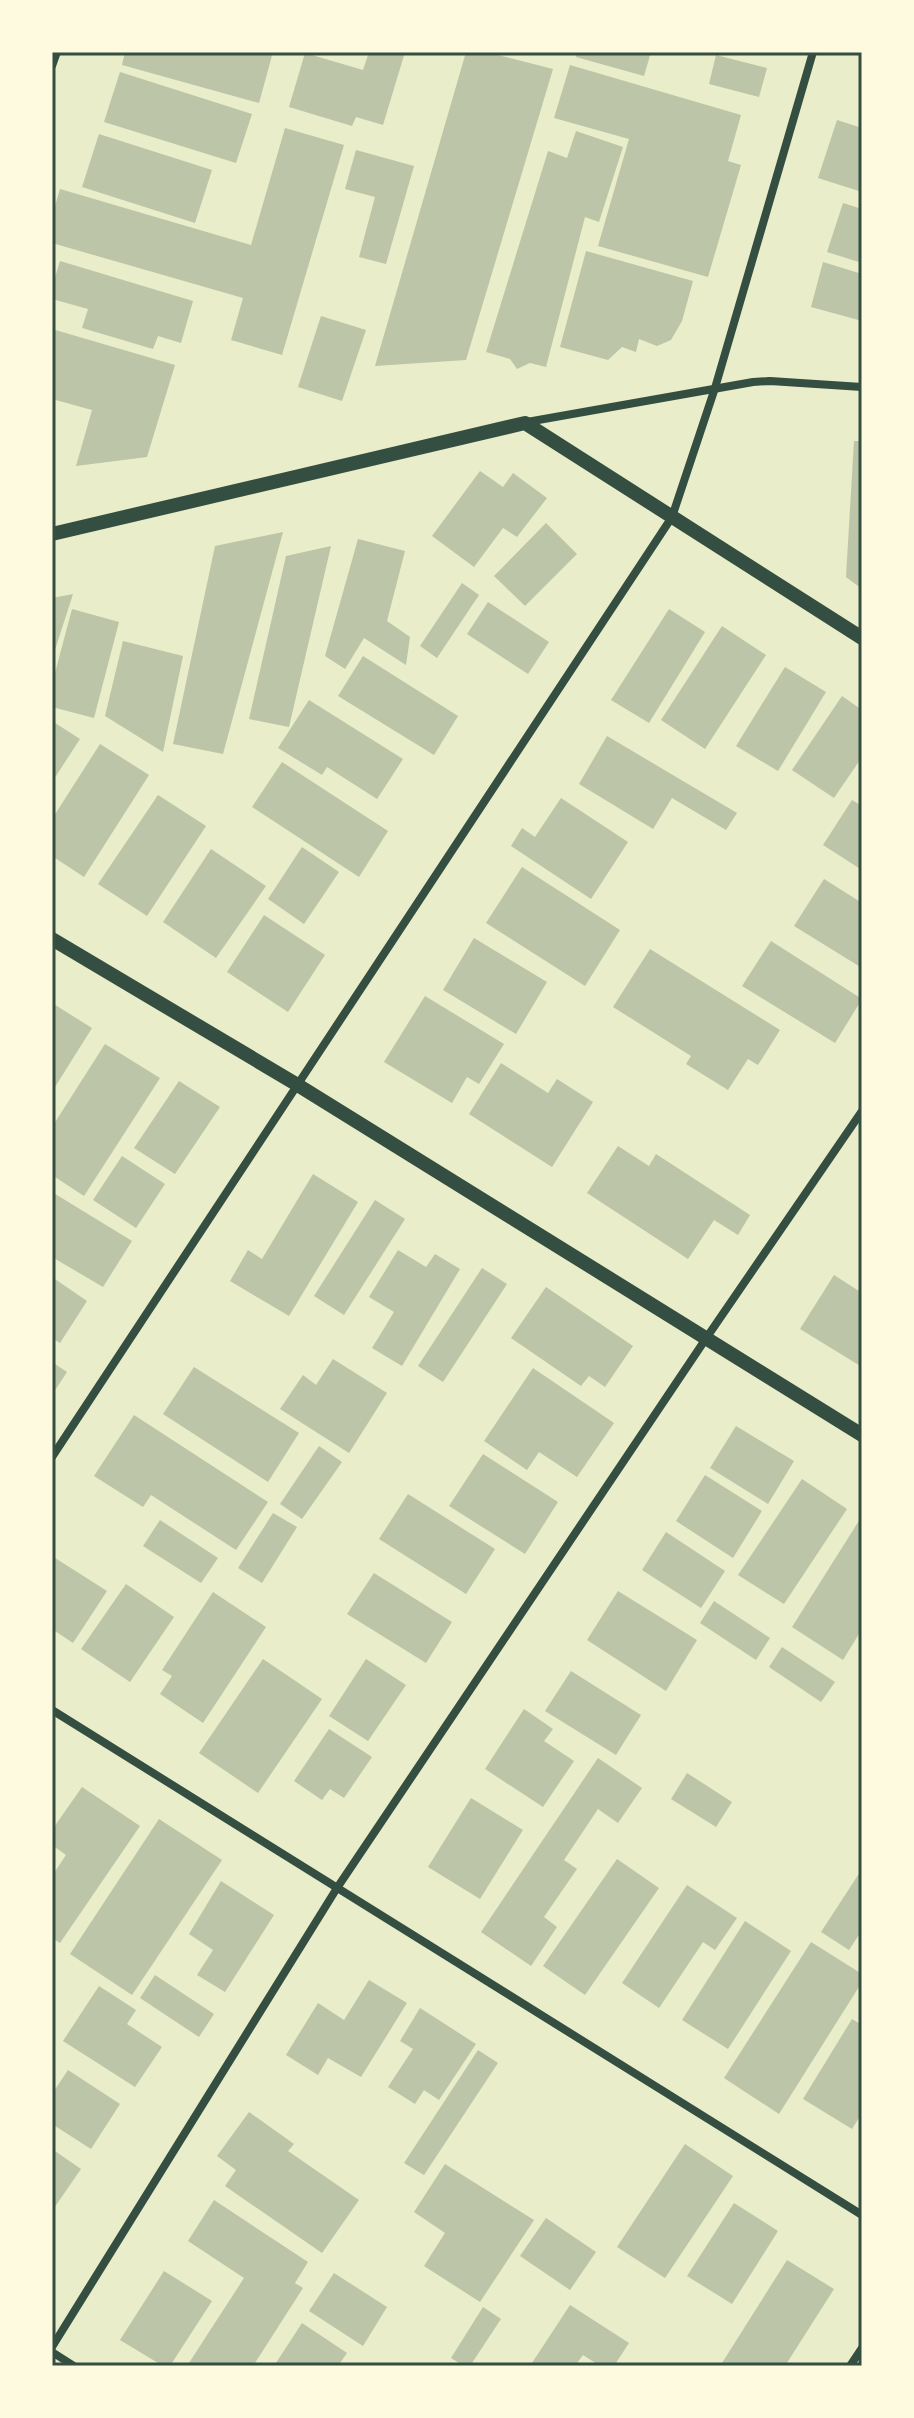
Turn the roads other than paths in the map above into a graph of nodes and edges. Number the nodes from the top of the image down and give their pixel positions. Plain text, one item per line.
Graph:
1 (57, 52) edge
2 (813, 52) edge
3 (52, 66) edge
4 (862, 387) edge
5 (715, 388) junction
6 (525, 423) junction
7 (672, 517) junction
8 (52, 534) edge
9 (862, 638) edge
10 (52, 939) edge
11 (296, 1084) junction
12 (862, 1111) edge
13 (707, 1337) junction
14 (862, 1435) edge
15 (52, 1457) edge
16 (52, 1710) edge
17 (337, 1888) junction
18 (862, 2215) edge
19 (862, 2348) edge
20 (52, 2350) edge
21 (74, 2366) edge
22 (850, 2366) edge

1 - 3 street
2 - 5 street
4 - 5 street
5 - 6 street
5 - 7 street
6 - 7 street
6 - 8 street
7 - 9 street
7 - 11 street
10 - 11 street
11 - 13 street
11 - 15 street
12 - 13 street
13 - 14 street
13 - 17 street
16 - 17 street
17 - 18 street
17 - 20 street
19 - 22 street
20 - 21 street

